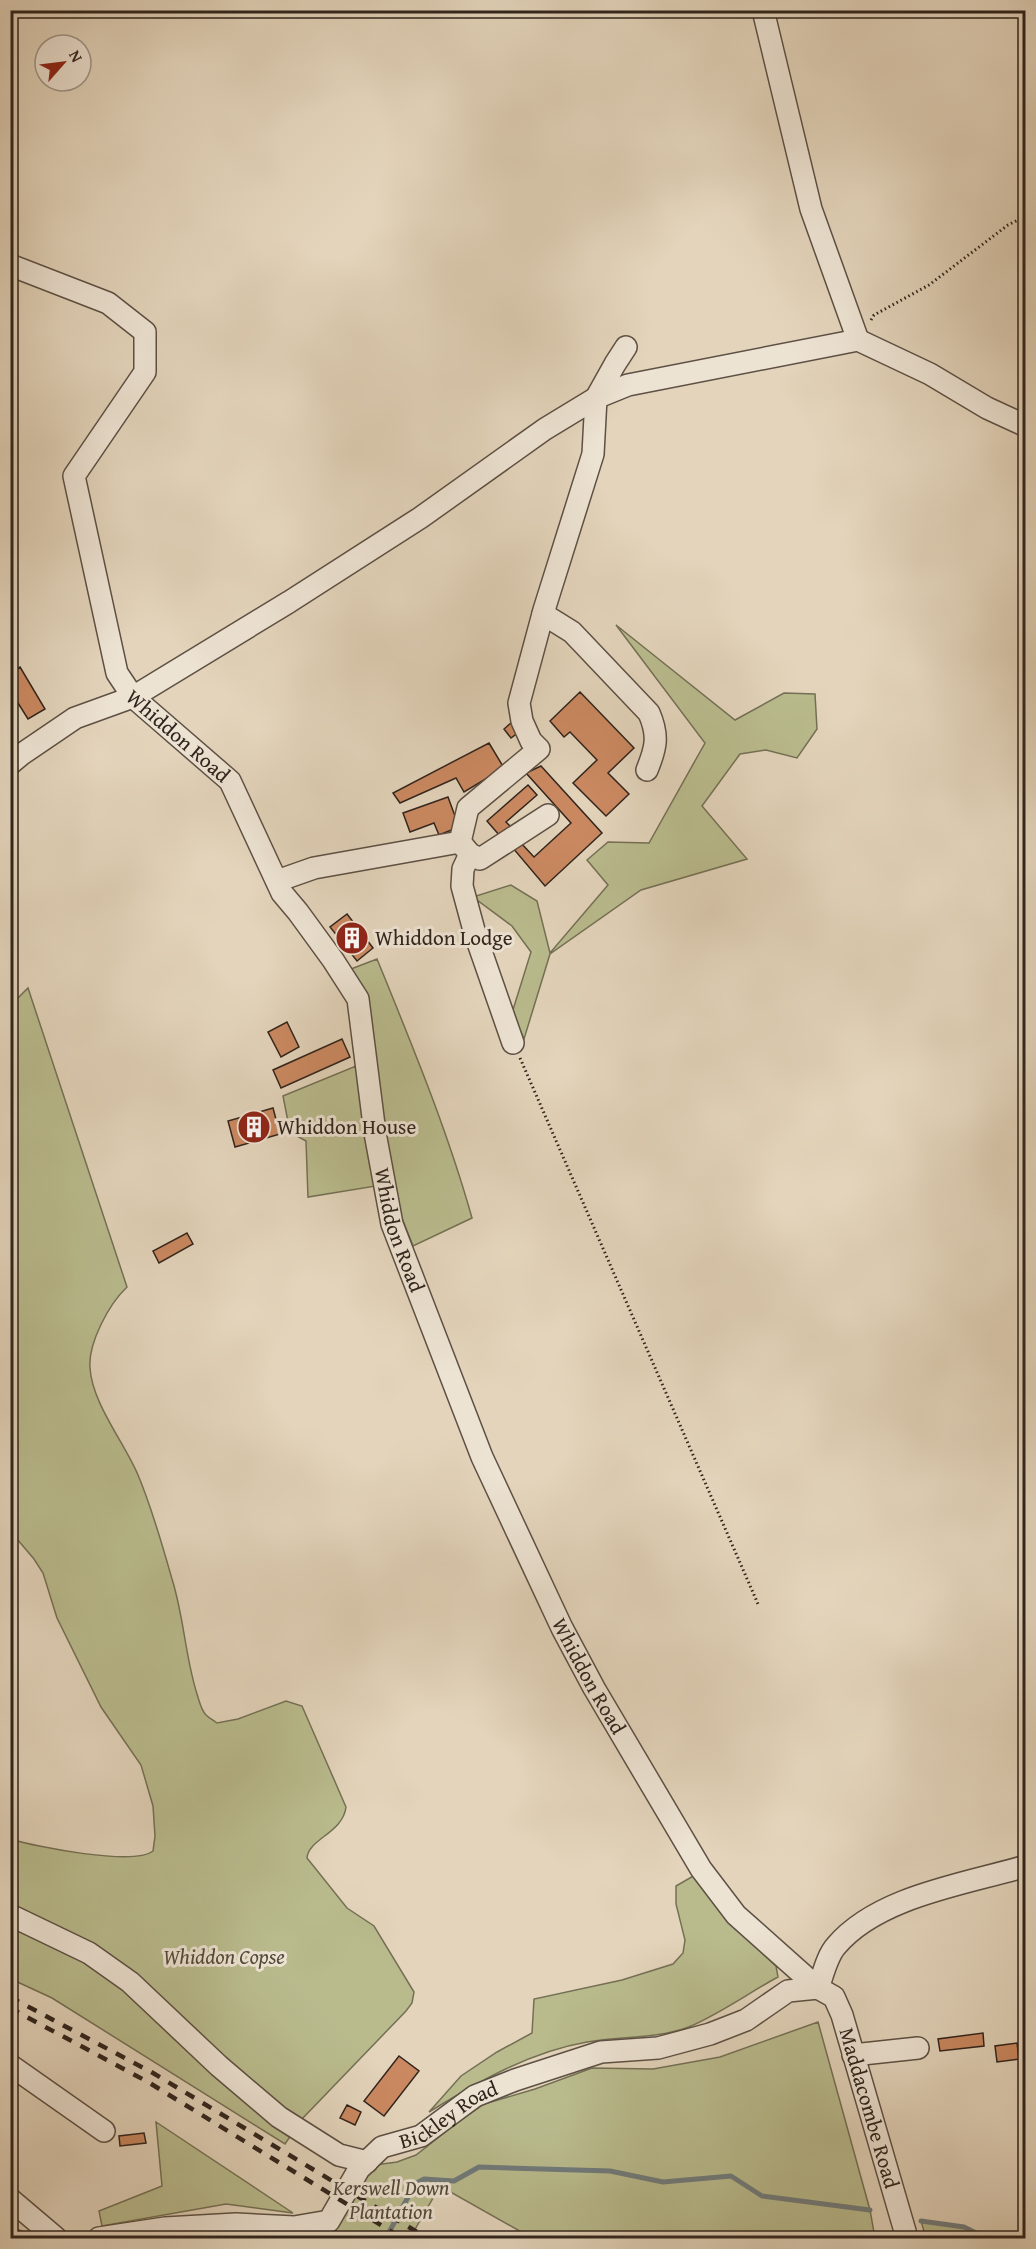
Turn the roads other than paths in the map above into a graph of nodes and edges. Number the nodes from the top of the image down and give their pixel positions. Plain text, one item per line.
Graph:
1 (763, 10) edge
2 (10, 265) edge
3 (858, 340) junction
4 (626, 347) dead end
5 (596, 398) junction
6 (1026, 426) edge
7 (543, 614) junction
8 (133, 697) junction
9 (10, 764) edge
10 (647, 770) dead end
11 (548, 815) dead end
12 (465, 848) junction
13 (277, 881) junction
14 (513, 1043) road end
15 (1026, 1866) edge
16 (10, 1915) edge
17 (818, 1988) junction
18 (918, 2048) dead end
19 (853, 2055) junction
20 (10, 2065) edge
21 (104, 2131) dead end
22 (367, 2162) junction
23 (10, 2199) edge
24 (56, 2238) edge
25 (99, 2238) edge
26 (907, 2238) edge

1 - 3 street
2 - 8 street, Whiddon Road
3 - 5 street
3 - 6 street
4 - 5 street
5 - 7 street
5 - 8 street
7 - 10 street
7 - 12 street
8 - 9 street
8 - 13 street, Whiddon Road
11 - 12 street
12 - 13 street
12 - 14 street
13 - 17 street, Whiddon Road
15 - 17 street
16 - 22 street
17 - 19 street, Maddacombe Road
17 - 22 street, Bickley Road
18 - 19 street
19 - 26 street, Maddacombe Road
20 - 21 street
22 - 25 street, Bickley Road
23 - 24 street

